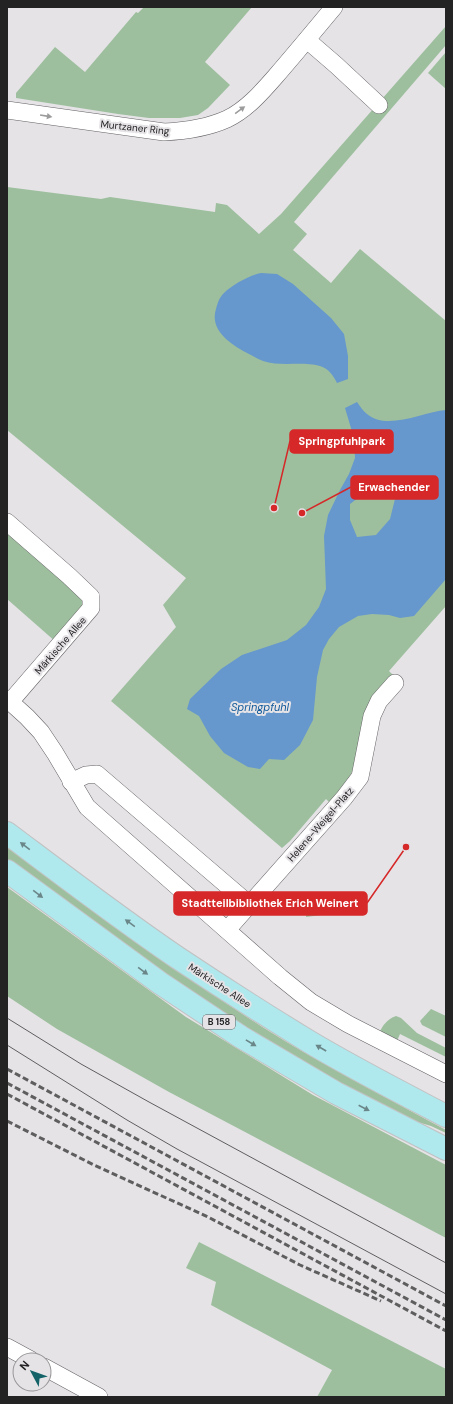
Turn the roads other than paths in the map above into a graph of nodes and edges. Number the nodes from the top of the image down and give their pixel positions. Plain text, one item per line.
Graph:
1 (334, 7) edge
2 (307, 40) junction
3 (379, 105) dead end
4 (7, 110) edge
5 (7, 522) edge
6 (395, 683) dead end
7 (9, 701) edge
8 (71, 782) junction
9 (7, 833) edge
10 (7, 871) edge
11 (250, 905) junction
12 (228, 930) junction
13 (446, 1074) edge
14 (446, 1116) edge
15 (401, 1126) junction
16 (446, 1137) edge
17 (446, 1149) edge
18 (7, 1347) edge
19 (16, 1352) edge
20 (52, 1371) edge
21 (99, 1397) edge

1 - 2 street, Murtzaner Ring
2 - 3 street
4 -> 2 street, Murtzaner Ring
5 - 7 street, Märkische Allee
6 - 11 street, Helene-Weigel-Platz
7 - 8 street, Märkische Allee
8 - 11 street
8 - 12 street, Märkische Allee
14 -> 9 main road, Märkische Allee
10 -> 15 main road, B 158
11 - 12 street, Helene-Weigel-Platz
12 - 13 street
15 - 16 main road
15 - 17 main road, B 158
18 - 19 street
20 - 21 street

